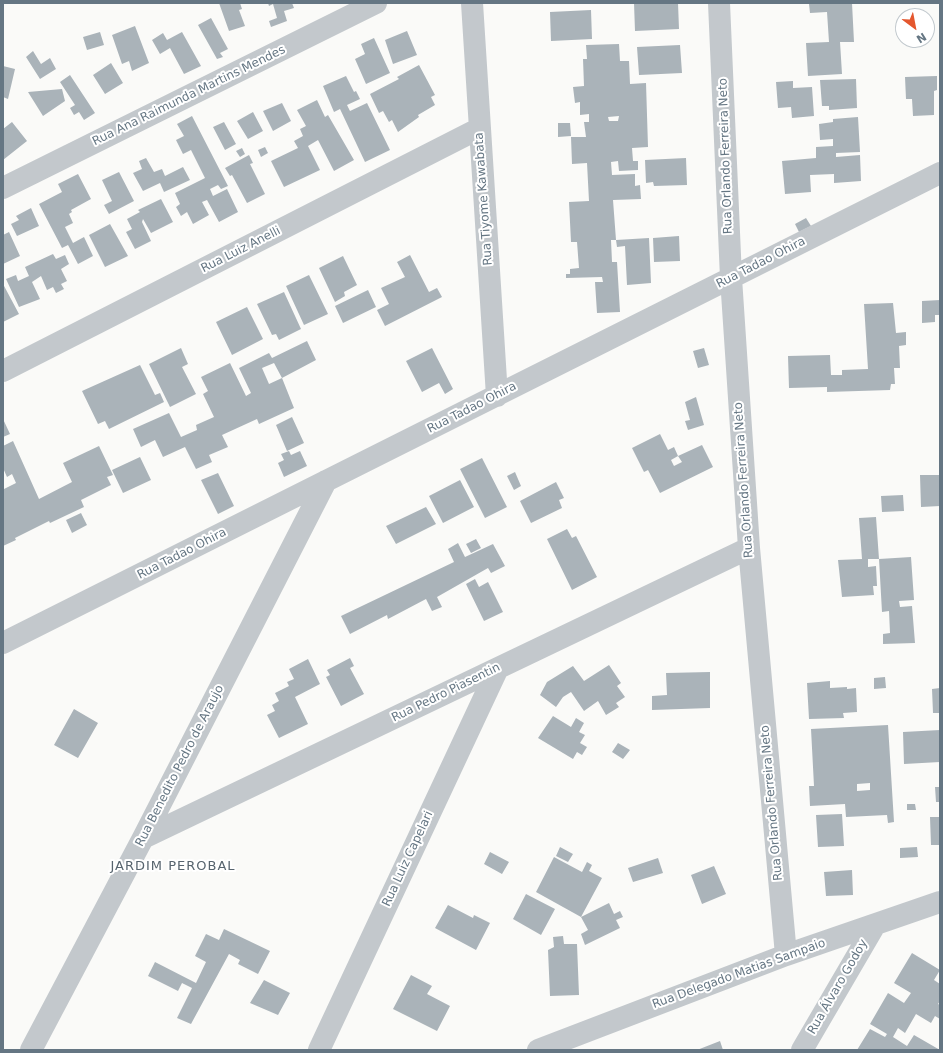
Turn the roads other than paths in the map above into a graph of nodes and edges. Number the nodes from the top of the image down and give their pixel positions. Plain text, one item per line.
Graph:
1 (376, 3) edge
2 (472, 3) edge
3 (719, 3) edge
4 (480, 128) junction
5 (940, 173) edge
6 (8, 182) edge
7 (731, 278) junction
8 (3, 371) edge
9 (497, 396) junction
10 (326, 482) junction
11 (749, 548) junction
12 (3, 644) edge
13 (498, 668) junction
14 (143, 838) junction
15 (940, 902) edge
16 (875, 925) junction
17 (786, 955) junction
18 (30, 1050) edge
19 (319, 1050) edge
20 (538, 1050) edge
21 (802, 1050) edge

1 - 6 street, Rua Ana Raimunda Martins Mendes
2 - 4 street, Rua Tiyome Kawabata
3 - 7 street, Rua Orlando Ferreira Neto
4 - 8 street, Rua Luiz Anelli
4 - 9 street, Rua Tiyome Kawabata
5 - 7 street, Rua Tadao Ohira
7 - 9 street, Rua Tadao Ohira
7 - 11 street, Rua Orlando Ferreira Neto
9 - 10 street, Rua Tadao Ohira
10 - 12 street, Rua Tadao Ohira
10 - 14 street, Rua Benedito Pedro de Araujo
11 - 13 street, Rua Pedro Piasentin
11 - 17 street, Rua Orlando Ferreira Neto
13 - 14 street, Rua Pedro Piasentin
13 - 19 street, Rua Luiz Capelari
14 - 18 street, Rua Benedito Pedro de Araujo
15 - 16 street, Rua Delegado Matias Sampaio
16 - 17 street, Rua Delegado Matias Sampaio
16 - 21 street, Rua Álvaro Godoy
17 - 20 street, Rua Delegado Matias Sampaio

